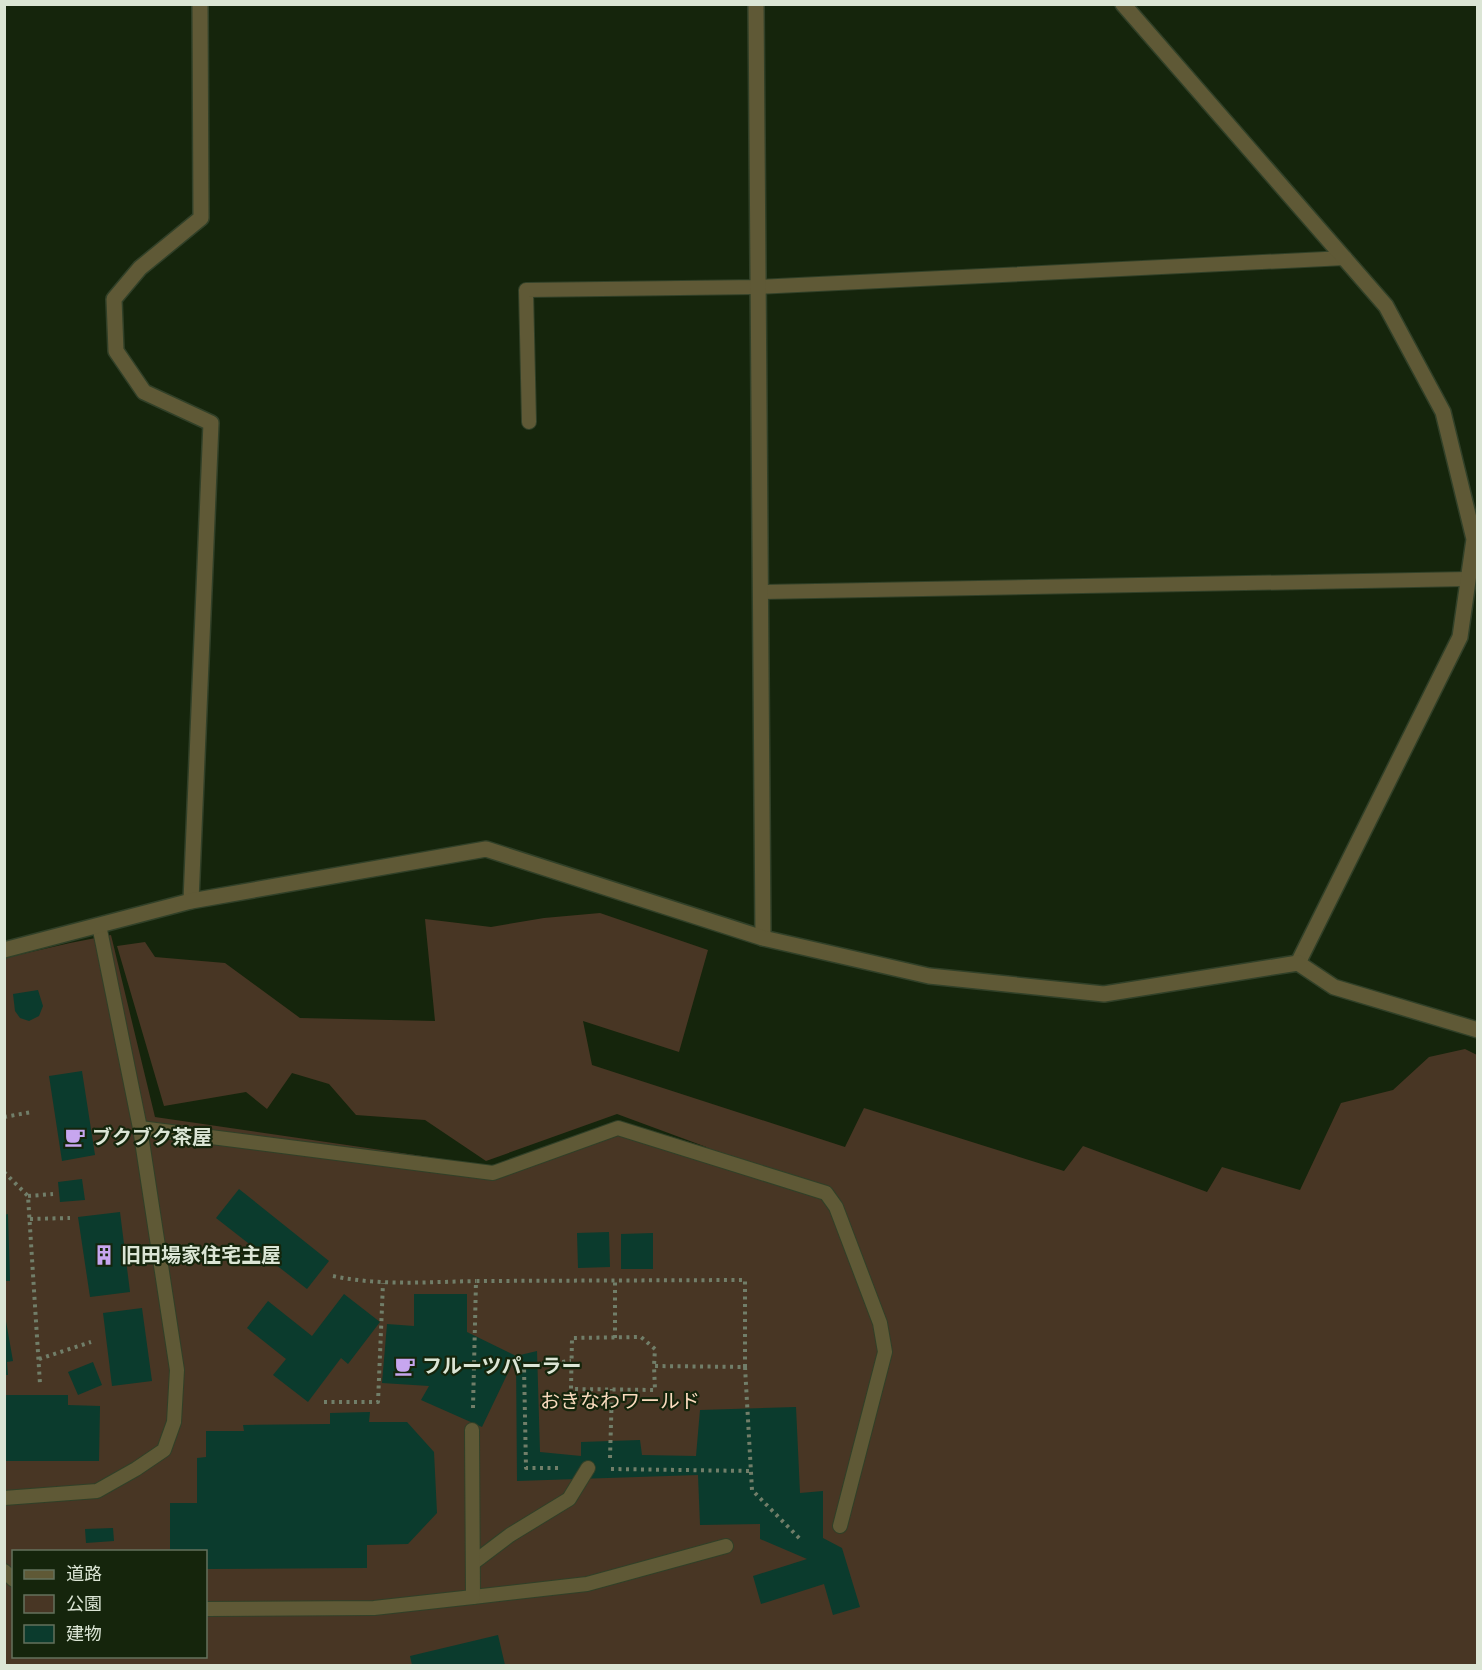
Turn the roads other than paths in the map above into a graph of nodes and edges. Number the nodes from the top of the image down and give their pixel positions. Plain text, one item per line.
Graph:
1 (200, 4) edge
2 (756, 4) edge
3 (1123, 4) edge
4 (1345, 258) junction
5 (758, 287) junction
6 (529, 422) dead end
7 (1468, 579) junction
8 (760, 592) junction
9 (191, 901) junction
10 (99, 925) junction
11 (763, 938) junction
12 (4, 950) edge
13 (1298, 963) junction
14 (1478, 1030) edge
15 (140, 1128) junction
16 (472, 1430) road end
17 (588, 1468) dead end
18 (4, 1498) edge
19 (840, 1526) dead end
20 (726, 1546) dead end
21 (473, 1563) junction
22 (473, 1597) junction
23 (207, 1609) edge

1 - 9 street
2 - 5 street
3 - 4 street
4 - 5 lane
4 - 7 street
5 - 6 lane
5 - 8 street
7 - 8 lane
7 - 13 street
8 - 11 street
9 - 10 street
9 - 11 street
10 - 12 street
10 - 15 lane
11 - 13 street
13 - 14 street
15 - 18 lane
15 - 19 lane
16 - 21 lane
17 - 21 lane
20 - 22 lane
21 - 22 lane
22 - 23 lane

